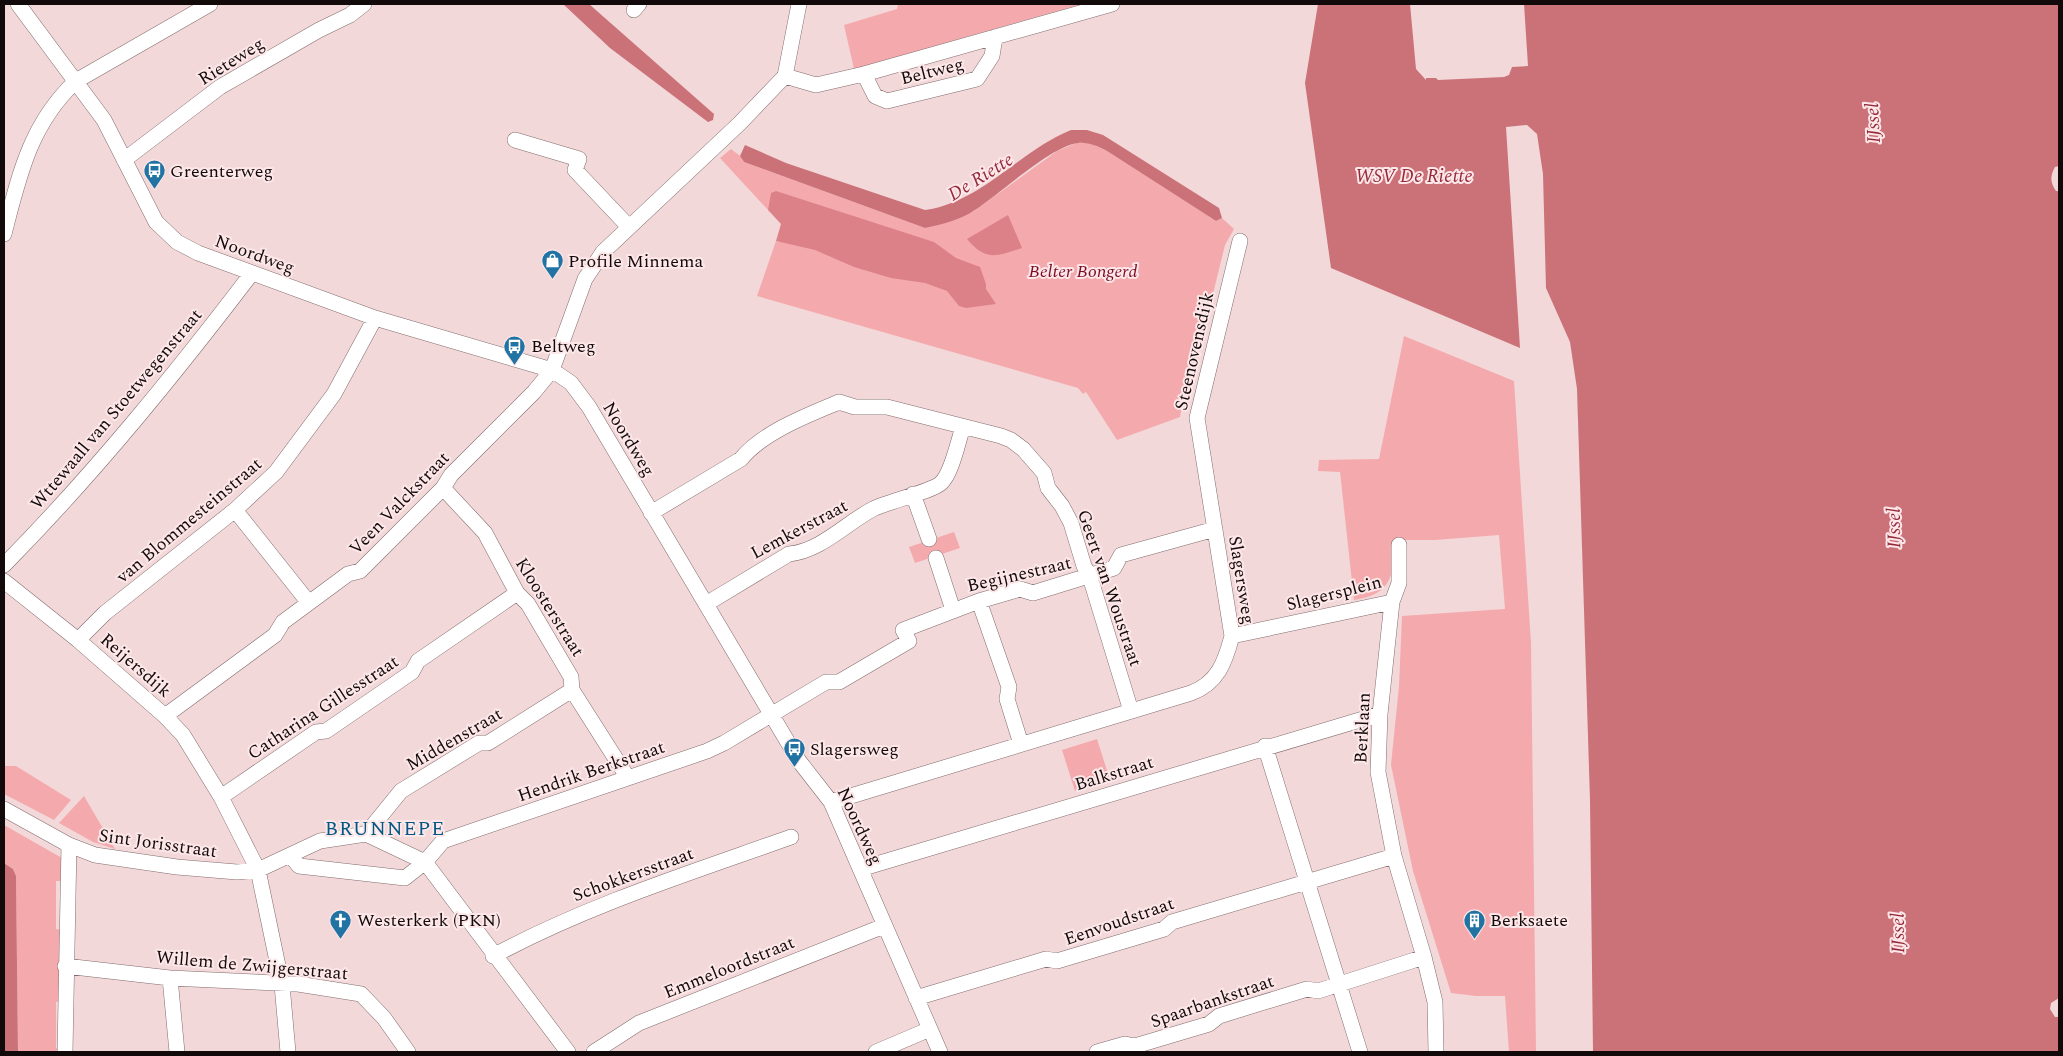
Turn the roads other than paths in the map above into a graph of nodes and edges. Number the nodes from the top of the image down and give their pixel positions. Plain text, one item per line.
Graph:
1 (18, 4) edge
2 (210, 4) edge
3 (364, 4) edge
4 (800, 4) edge
5 (1112, 4) edge
6 (995, 37) junction
7 (864, 74) junction
8 (785, 76) junction
9 (76, 81) junction
10 (515, 140) dead end
11 (124, 160) junction
12 (629, 227) junction
13 (4, 234) edge
14 (1240, 241) dead end
15 (252, 272) junction
16 (376, 318) junction
17 (552, 370) junction
18 (963, 426) junction
19 (443, 488) junction
20 (914, 494) junction
21 (235, 510) junction
22 (652, 512) junction
23 (1215, 529) junction
24 (929, 539) dead end
25 (1399, 545) dead end
26 (936, 558) dead end
27 (4, 565) edge
28 (1090, 577) junction
29 (4, 581) edge
30 (517, 593) junction
31 (979, 601) junction
32 (1392, 602) junction
33 (309, 603) junction
34 (706, 604) junction
35 (953, 610) junction
36 (1232, 636) junction
37 (78, 640) junction
38 (572, 690) junction
39 (1131, 712) junction
40 (772, 714) junction
41 (1380, 714) junction
42 (165, 716) junction
43 (1021, 744) junction
44 (1265, 746) junction
45 (628, 778) junction
46 (221, 797) junction
47 (831, 802) junction
48 (4, 808) edge
49 (366, 834) junction
50 (791, 837) dead end
51 (69, 845) junction
52 (290, 855) junction
53 (1394, 856) junction
54 (425, 862) junction
55 (860, 869) junction
56 (258, 870) junction
57 (1306, 883) junction
58 (884, 926) junction
59 (493, 956) junction
60 (1424, 957) junction
61 (66, 966) junction
62 (170, 978) junction
63 (282, 985) junction
64 (1338, 985) junction
65 (916, 998) junction
66 (930, 1029) junction
67 (65, 1052) edge
68 (177, 1052) edge
69 (288, 1052) edge
70 (408, 1052) edge
71 (568, 1052) edge
72 (594, 1052) edge
73 (876, 1052) edge
74 (940, 1052) edge
75 (1097, 1052) edge
76 (1360, 1052) edge
77 (1436, 1052) edge

1 - 9 street, Noordweg
2 - 9 street
3 - 11 street, Rieteweg
4 - 8 street
5 - 6 street, Beltweg
6 - 7 street, Beltweg
6 - 7 street, Beltweg
7 - 8 street, Beltweg
8 - 12 street
9 - 11 street, Noordweg
9 - 13 street
10 - 12 street
11 - 15 street, Noordweg
12 - 17 street
14 - 23 street, Steenovensdijk
15 - 16 street, Noordweg
15 - 27 street, Wttewaall van Stoetwegenstraat
16 - 17 street, Noordweg
16 - 21 street, van Blommesteinstraat
17 - 19 street, Veen Valckstraat
17 - 22 street, Noordweg
18 - 20 street, Lemkerstraat
18 - 22 street, Geert van Woustraat
18 - 28 street, Geert van Woustraat
19 - 30 street, Kloosterstraat
19 - 33 street, Veen Valckstraat
20 - 24 street
20 - 34 street, Lemkerstraat
21 - 33 street
21 - 37 street, van Blommesteinstraat
22 - 34 street, Noordweg
23 - 28 street, Begijnestraat
23 - 36 street, Slagersweg
25 - 32 street, Slagersplein
26 - 35 street
28 - 31 street, Begijnestraat
28 - 39 street, Geert van Woustraat
29 - 37 street, Reijersdijk
30 - 38 street, Kloosterstraat
30 - 46 street, Catharina Gillesstraat
31 - 35 street, Begijnestraat
31 - 43 street
32 - 36 street, Slagersplein
32 - 41 street, Berklaan
33 - 42 street, Veen Valckstraat
34 - 40 street, Noordweg
35 - 40 street, Begijnestraat
36 - 39 street, Slagersweg
37 - 42 street, Reijersdijk
38 - 45 street, Kloosterstraat
38 - 49 street, Middenstraat
39 - 43 street, Slagersweg
40 - 45 street, Hendrik Berkstraat
40 - 47 street, Noordweg
41 - 44 street, Balkstraat
41 - 53 street, Berklaan
42 - 46 street, Reijersdijk
43 - 47 street, Slagersweg
44 - 55 street, Balkstraat
44 - 57 street
45 - 54 street, Hendrik Berkstraat
46 - 56 street, Reijersdijk
47 - 55 street, Noordweg
48 - 51 street, Sint Jorisstraat
49 - 52 street
49 - 54 street
50 - 59 street, Schokkersstraat
51 - 56 street, Sint Jorisstraat
51 - 61 street
52 - 54 street, Hendrik Berkstraat
52 - 56 street
53 - 57 street
53 - 60 street, Berklaan
54 - 59 street
55 - 58 street, Noordweg
56 - 63 street, Reijersdijk
57 - 64 street
57 - 65 street, Eenvoudstraat
58 - 65 street, Noordweg
58 - 72 street, Emmeloordstraat
59 - 71 street
60 - 64 street
60 - 77 street, Berklaan
61 - 62 street, Willem de Zwijgerstraat
61 - 67 street
62 - 63 street, Willem de Zwijgerstraat
62 - 68 street
63 - 69 street, Reijersdijk
63 - 70 street, Willem de Zwijgerstraat
64 - 75 street, Spaarbankstraat
64 - 76 street
65 - 66 street, Noordweg
66 - 73 street
66 - 74 street, Noordweg

